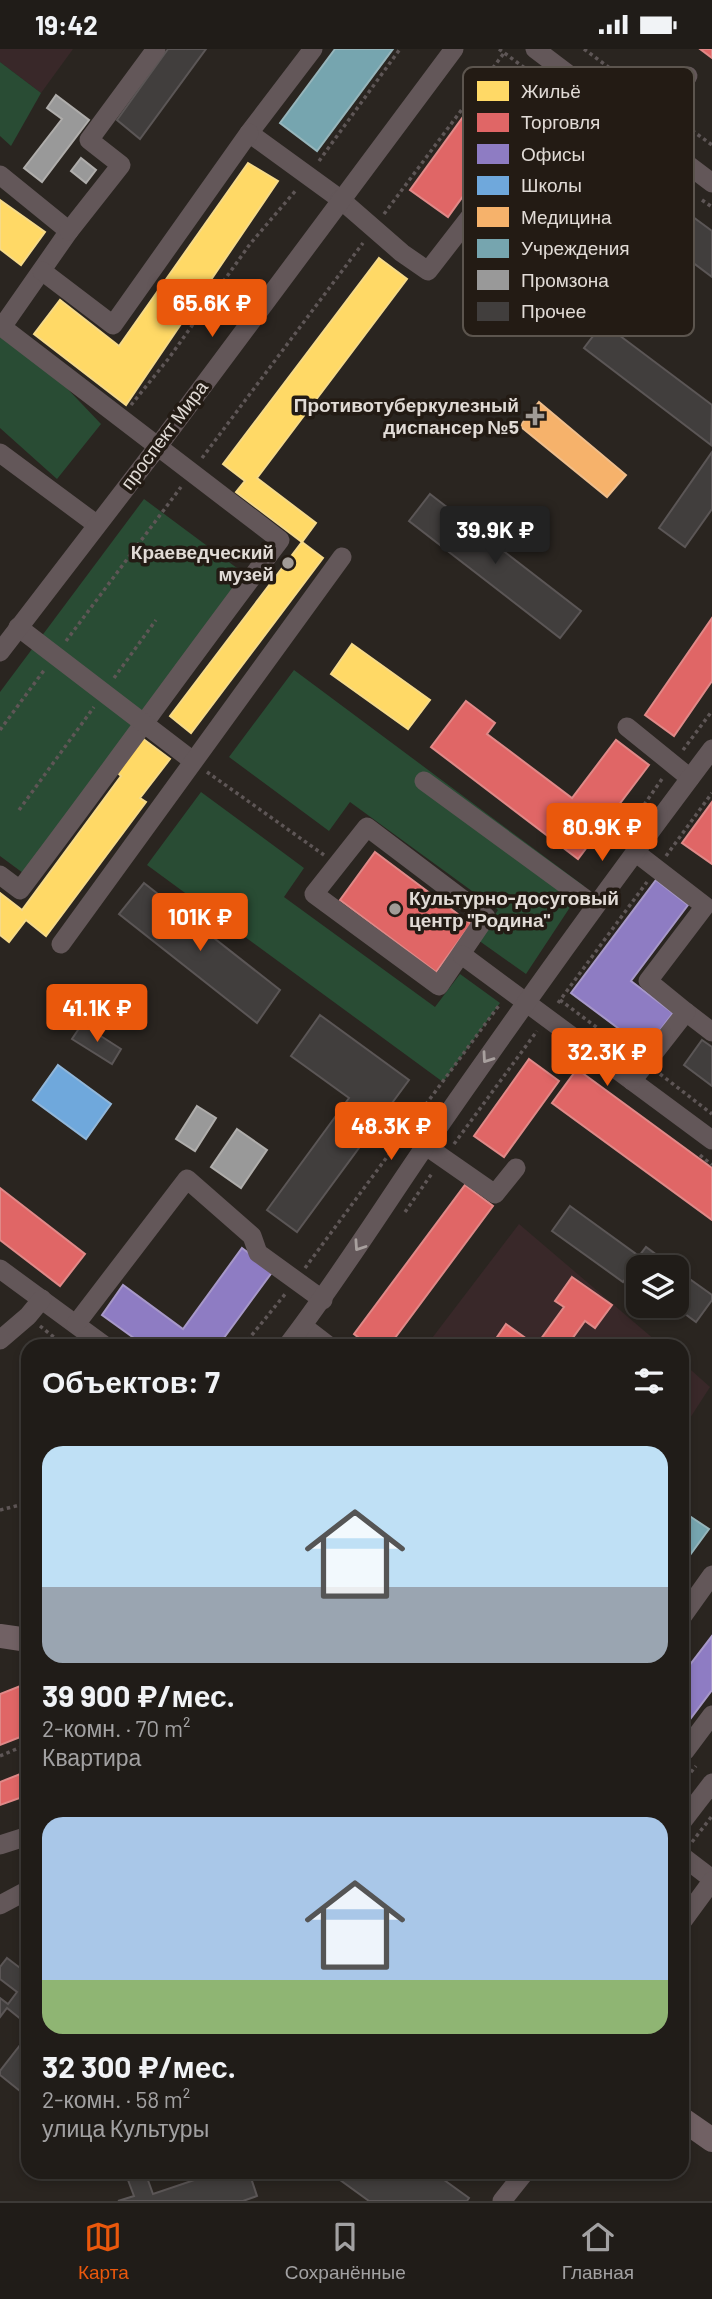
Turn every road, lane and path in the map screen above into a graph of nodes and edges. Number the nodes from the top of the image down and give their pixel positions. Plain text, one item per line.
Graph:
1 (156, 49) edge
2 (313, 49) edge
3 (400, 49) edge
4 (454, 49) edge
5 (535, 49) edge
6 (504, 53) dead end
7 (494, 67) edge
8 (559, 67) edge
9 (463, 108) edge
10 (249, 133) junction
11 (694, 170) edge
12 (0, 175) edge
13 (309, 176) junction
14 (712, 183) edge
15 (340, 199) junction
16 (463, 226) edge
17 (373, 229) junction
18 (69, 231) junction
19 (42, 271) junction
20 (1, 325) edge
21 (122, 417) junction
22 (159, 445) junction
23 (0, 453) edge
24 (193, 471) junction
25 (96, 524) junction
26 (342, 557) dead end
27 (156, 620) dead end
28 (18, 627) junction
29 (2, 645) edge
30 (55, 655) junction
31 (104, 692) junction
32 (712, 711) edge
33 (146, 723) junction
34 (627, 727) dead end
35 (0, 730) edge
36 (712, 749) edge
37 (193, 761) junction
38 (673, 764) junction
39 (690, 778) junction
40 (217, 780) dead end
41 (424, 781) dead end
42 (712, 793) edge
43 (19, 810) dead end
44 (627, 830) dead end
45 (635, 852) junction
46 (337, 864) junction
47 (657, 868) junction
48 (0, 875) edge
49 (710, 904) edge
50 (595, 906) junction
51 (61, 944) dead end
52 (462, 955) junction
53 (510, 990) junction
54 (560, 1000) dead end
55 (527, 1002) junction
56 (686, 1012) junction
57 (712, 1032) edge
58 (632, 1081) junction
59 (712, 1140) edge
60 (426, 1146) junction
61 (516, 1168) dead end
62 (0, 1269) edge
63 (296, 1280) junction
64 (42, 1299) junction
65 (323, 1300) junction
66 (76, 1324) junction
67 (303, 1326) junction
68 (95, 1339) edge
69 (249, 1339) edge
70 (293, 1339) edge
71 (320, 1339) edge
72 (0, 1340) edge
73 (21, 1505) edge
74 (0, 1510) edge
75 (711, 1580) edge
76 (689, 1607) edge
77 (0, 1636) edge
78 (21, 1639) edge
79 (712, 1715) edge
80 (689, 1746) edge
81 (21, 1747) edge
82 (0, 1756) edge
83 (712, 1783) edge
84 (689, 1813) edge
85 (712, 1816) edge
86 (21, 1838) edge
87 (0, 1845) edge
88 (689, 1847) edge
89 (689, 1854) edge
90 (712, 1880) edge
91 (21, 1894) edge
92 (0, 1905) edge
93 (689, 1911) edge
94 (689, 2124) edge
95 (712, 2140) edge
96 (519, 2179) edge
97 (502, 2201) edge

1 - 18 street
2 - 10 street
3 - 13 path
4 - 15 street, проспект Мира
5 - 8 street
6 - 7 path
9 - 17 path
10 - 13 street
10 - 19 street
11 - 14 street
12 - 18 street
13 - 15 street
13 - 21 path
15 - 17 street
15 - 22 street, проспект Мира
16 - 17 street
17 - 24 path
18 - 19 street
19 - 20 street
20 - 21 street
21 - 22 street
22 - 24 street
22 - 25 street, проспект Мира
23 - 25 street
24 - 30 path
24 - 33 street
25 - 28 street, проспект Мира
26 - 37 street
27 - 31 path
28 - 29 street, проспект Мира
28 - 30 street
30 - 31 street
30 - 35 path
31 - 33 street
31 - 43 path
32 - 38 path
33 - 37 street
33 - 48 street
34 - 38 street
36 - 39 street
37 - 51 street
38 - 39 street
38 - 44 path
39 - 45 street
40 - 46 path
41 - 50 street
42 - 47 path
45 - 47 street
45 - 50 street
46 - 52 street
46 - 52 street
47 - 49 street
47 - 54 path
49 - 56 street
50 - 55 street
52 - 53 street
53 - 55 street
53 - 63 path
55 - 58 street
55 -> 60 street
56 - 57 street
56 - 58 street
58 - 59 street
60 - 61 street
60 -> 65 street
62 - 64 street
63 - 65 street
63 - 66 street
63 - 69 path
64 - 66 street
64 - 72 street
65 - 67 street
66 - 68 street
67 - 70 street
67 - 71 street
73 - 74 path
75 - 76 street
77 - 78 main road
79 - 80 street
81 - 82 path
83 - 84 street
85 - 88 path
86 - 87 street
89 - 90 street
90 - 93 street
91 - 92 street
94 - 95 main road
96 - 97 street

